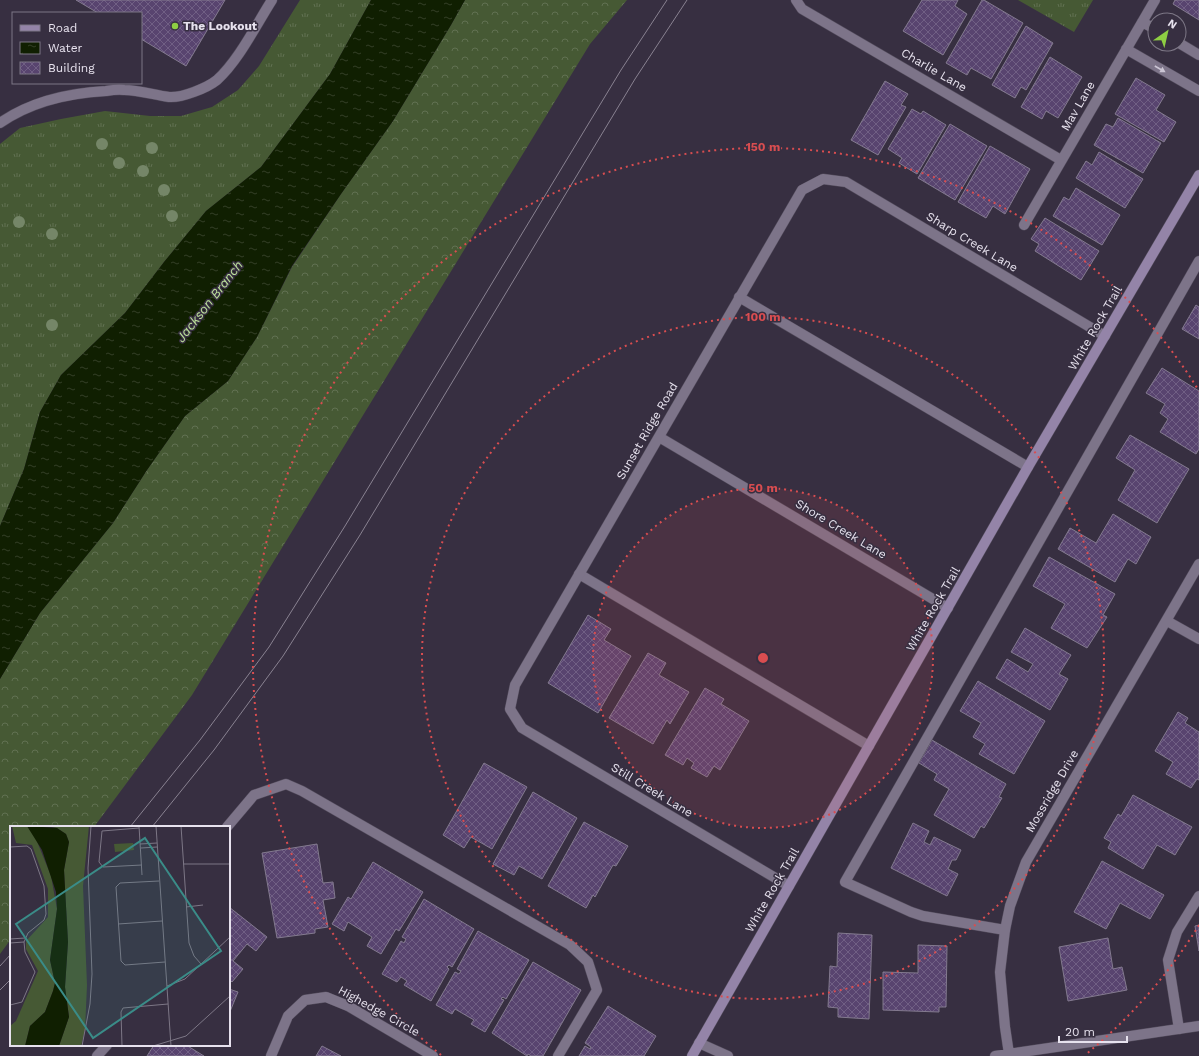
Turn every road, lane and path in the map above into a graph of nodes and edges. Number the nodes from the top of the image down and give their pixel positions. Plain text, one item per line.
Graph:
1 (272, 0) edge
2 (796, 0) edge
3 (1155, 0) edge
4 (1142, 22) junction
5 (1147, 25) edge
6 (1187, 48) edge
7 (1126, 49) junction
8 (1199, 55) edge
9 (1199, 91) edge
10 (0, 123) edge
11 (1061, 160) junction
12 (1199, 175) edge
13 (823, 179) joint
14 (1024, 225) dead end
15 (1199, 262) edge
16 (740, 297) junction
17 (1105, 336) junction
18 (659, 437) junction
19 (1028, 468) junction
20 (1199, 564) edge
21 (579, 574) junction
22 (948, 608) junction
23 (1167, 621) junction
24 (1199, 639) edge
25 (510, 709) joint
26 (869, 746) junction
27 (228, 826) edge
28 (789, 886) junction
29 (1199, 896) edge
30 (1005, 930) junction
31 (1199, 1026) edge
32 (1179, 1029) junction
33 (699, 1043) junction
34 (106, 1046) edge
35 (1009, 1054) junction
36 (97, 1056) edge
37 (270, 1056) edge
38 (433, 1056) edge
39 (558, 1056) edge
40 (692, 1056) edge
41 (728, 1056) edge
42 (995, 1056) edge

1 - 10 street
2 - 11 street, Charlie Lane
3 - 4 street, Mav Lane
4 - 5 street
4 - 7 street, Mav Lane
6 - 8 street
7 -> 9 street
7 - 11 street, Mav Lane
11 - 14 street, Mav Lane
12 - 17 street, White Rock Trail
13 - 16 street, Sunset Ridge Road
13 - 17 street, Sharp Creek Lane
15 - 30 street
16 - 18 street, Sunset Ridge Road
16 - 19 street
17 - 19 street, White Rock Trail
18 - 21 street, Sunset Ridge Road
18 - 22 street, Shore Creek Lane
19 - 22 street, White Rock Trail
20 - 23 street, Mossridge Drive
21 - 25 street, Sunset Ridge Road
21 - 26 street
22 - 26 street, White Rock Trail
23 - 24 street
23 - 30 street, Mossridge Drive
25 - 28 street, Still Creek Lane
26 - 28 street, White Rock Trail
27 - 39 street
28 - 33 street, White Rock Trail
29 - 32 street
30 - 35 street, Mossridge Drive
31 - 32 street
32 - 35 street
33 - 40 street, White Rock Trail
33 - 41 street
34 - 36 street
35 - 42 street
37 - 38 street, Highedge Circle

